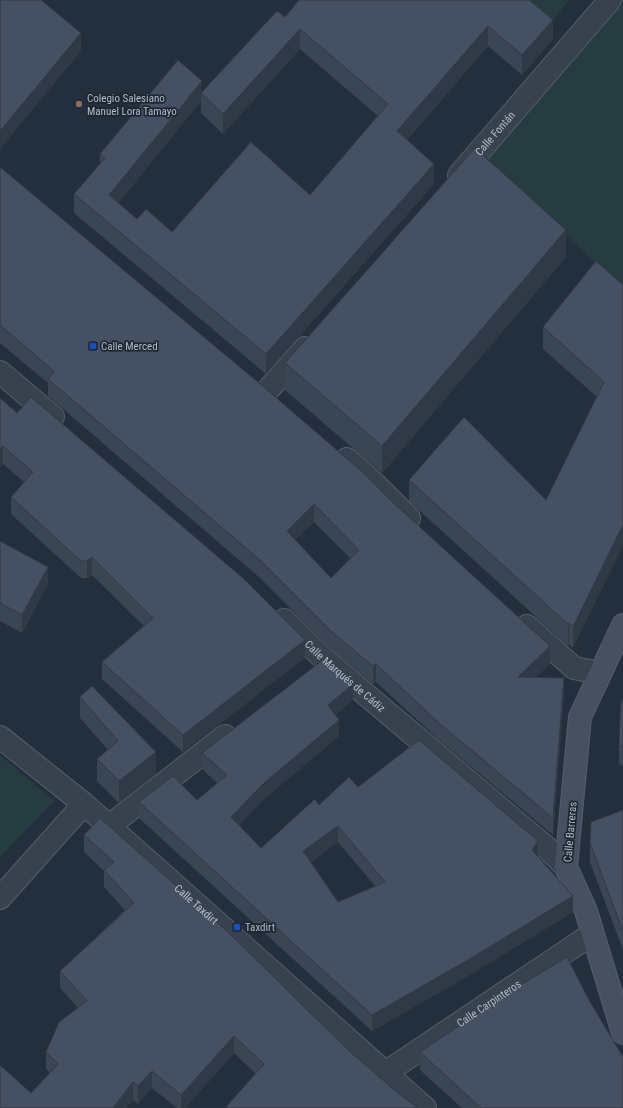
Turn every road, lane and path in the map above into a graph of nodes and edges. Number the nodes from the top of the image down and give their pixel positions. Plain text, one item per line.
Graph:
1 (610, 0) edge
2 (448, 188) edge
3 (320, 332) edge
4 (0, 372) edge
5 (249, 376) edge
6 (267, 391) junction
7 (285, 406) edge
8 (65, 428) edge
9 (333, 448) edge
10 (422, 530) edge
11 (268, 604) edge
12 (511, 611) edge
13 (623, 625) edge
14 (600, 673) junction
15 (242, 723) edge
16 (0, 737) edge
17 (84, 804) junction
18 (109, 826) junction
19 (566, 867) junction
20 (0, 898) edge
21 (592, 934) junction
22 (623, 1033) edge
23 (385, 1073) junction
24 (425, 1108) edge

1 - 2 street, Calle Fontán
3 - 6 street
4 - 8 street
5 - 6 street
6 - 7 street
9 - 10 street
11 - 19 street, Calle Marqués de Cádiz
12 - 14 street
13 - 14 street, Calle Barreras
14 - 19 street, Calle Barreras
15 - 18 street
16 - 17 street, Calle Taxdirt
17 - 18 street, Calle Taxdirt
17 - 20 street
18 - 23 street, Calle Taxdirt
19 - 21 street, Calle Barreras
21 - 22 street, Calle Barreras
21 - 23 street, Calle Carpinteros
23 - 24 street, Calle Taxdirt

